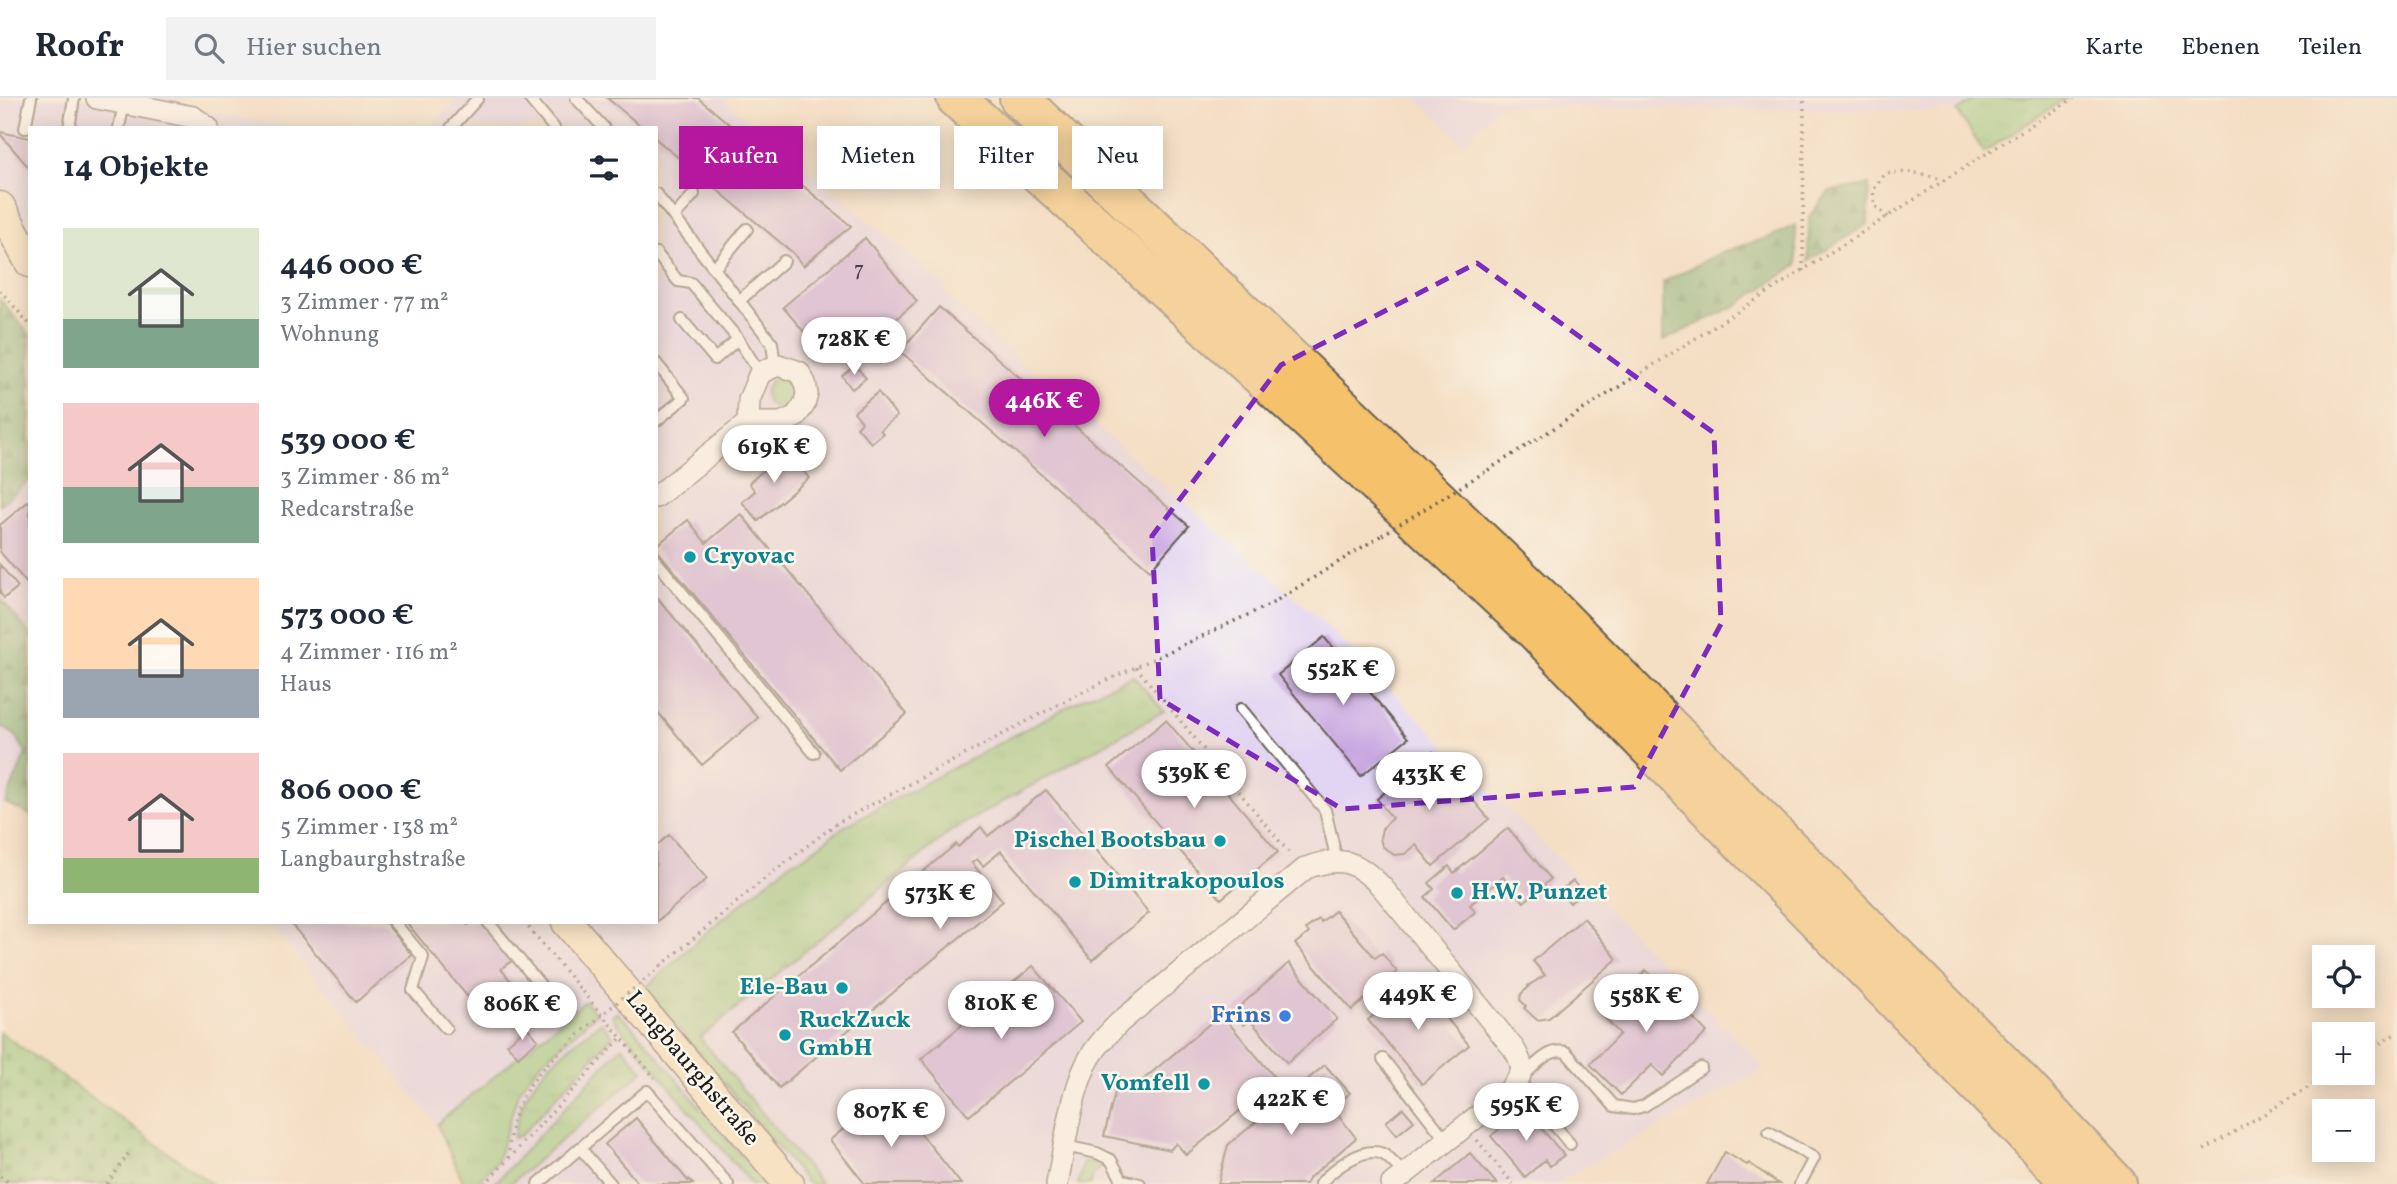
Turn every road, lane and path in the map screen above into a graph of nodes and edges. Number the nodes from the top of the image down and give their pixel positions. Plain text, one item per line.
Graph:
1 (31, 98) edge
2 (74, 98) edge
3 (97, 98) edge
4 (478, 98) edge
5 (529, 98) edge
6 (576, 98) edge
7 (956, 98) edge
8 (1019, 98) edge
9 (1804, 98) edge
10 (2074, 98) edge
11 (124, 103) junction
12 (169, 120) edge
13 (69, 126) edge
14 (119, 126) edge
15 (205, 126) edge
16 (453, 126) edge
17 (552, 126) edge
18 (602, 126) edge
19 (26, 128) dead end
20 (1946, 181) junction
21 (694, 194) dead end
22 (658, 197) edge
23 (0, 207) edge
24 (674, 217) junction
25 (1888, 217) junction
26 (0, 226) edge
27 (747, 229) dead end
28 (0, 250) edge
29 (658, 256) edge
30 (28, 260) edge
31 (28, 261) edge
32 (784, 261) dead end
33 (715, 269) junction
34 (1803, 271) junction
35 (28, 285) edge
36 (0, 290) edge
37 (739, 301) junction
38 (682, 320) dead end
39 (28, 323) edge
40 (738, 339) junction
41 (658, 366) edge
42 (766, 369) junction
43 (658, 419) edge
44 (748, 423) junction
45 (658, 495) edge
46 (658, 563) edge
47 (1136, 667) junction
48 (1241, 709) dead end
49 (814, 753) dead end
50 (1337, 861) junction
51 (1306, 868) junction
52 (396, 924) edge
53 (490, 924) edge
54 (526, 924) edge
55 (570, 924) edge
56 (541, 986) dead end
57 (446, 1028) dead end
58 (2397, 1033) edge
59 (2375, 1046) edge
60 (1383, 1059) dead end
61 (1701, 1068) dead end
62 (1519, 1080) junction
63 (2312, 1085) edge
64 (1464, 1126) junction
65 (1769, 1132) dead end
66 (1446, 1140) junction
67 (1570, 1144) dead end
68 (1065, 1146) junction
69 (580, 1148) junction
70 (131, 1150) dead end
71 (2204, 1150) dead end
72 (509, 1158) junction
73 (0, 1176) edge
74 (1398, 1179) edge
75 (1121, 1182) edge
76 (10, 1184) edge
77 (107, 1184) edge
78 (485, 1184) edge
79 (538, 1184) edge
80 (611, 1184) edge
81 (728, 1184) edge
82 (789, 1184) edge
83 (1057, 1184) edge
84 (1140, 1184) edge
85 (1320, 1184) edge
86 (1513, 1184) edge
87 (1800, 1184) edge
88 (2072, 1184) edge
89 (2117, 1184) edge

1 - 19 lane
2 - 13 lane
3 - 11 street
4 - 16 lane
5 - 17 lane
6 - 18 lane
7 - 88 highway
8 - 89 highway
9 - 34 path
10 - 20 path
11 - 12 street
11 - 14 lane
12 - 15 street
20 - 25 path
20 - 25 path
21 - 24 lane
22 - 24 lane
23 - 30 main road
24 - 33 lane
25 - 34 path
26 - 31 main road
27 - 33 lane
28 - 35 main road
29 - 40 lane
32 - 37 lane
33 - 37 lane
34 - 47 path, bridge
36 - 39 path
37 - 42 lane
38 - 40 lane
40 - 42 lane
41 - 43 lane
42 - 44 street
42 - 44 street
44 - 45 street
46 - 49 lane
47 - 51 path
47 - 72 path, bridge
48 - 50 lane
50 - 51 street
50 - 62 street
51 - 68 street
52 - 57 lane
53 - 56 lane
54 - 72 path
55 - 82 main road, Langbaurghstraße
58 - 59 path
60 - 66 lane
61 - 62 lane
62 - 64 street
62 - 67 lane
63 - 71 path
64 - 66 street
64 - 86 path
65 - 87 lane
66 - 74 street
68 - 75 lane
68 - 83 street
69 - 79 lane
69 - 80 lane
69 - 81 lane
70 - 77 path
72 - 78 path
73 - 76 path
74 - 85 lane
75 - 84 lane

